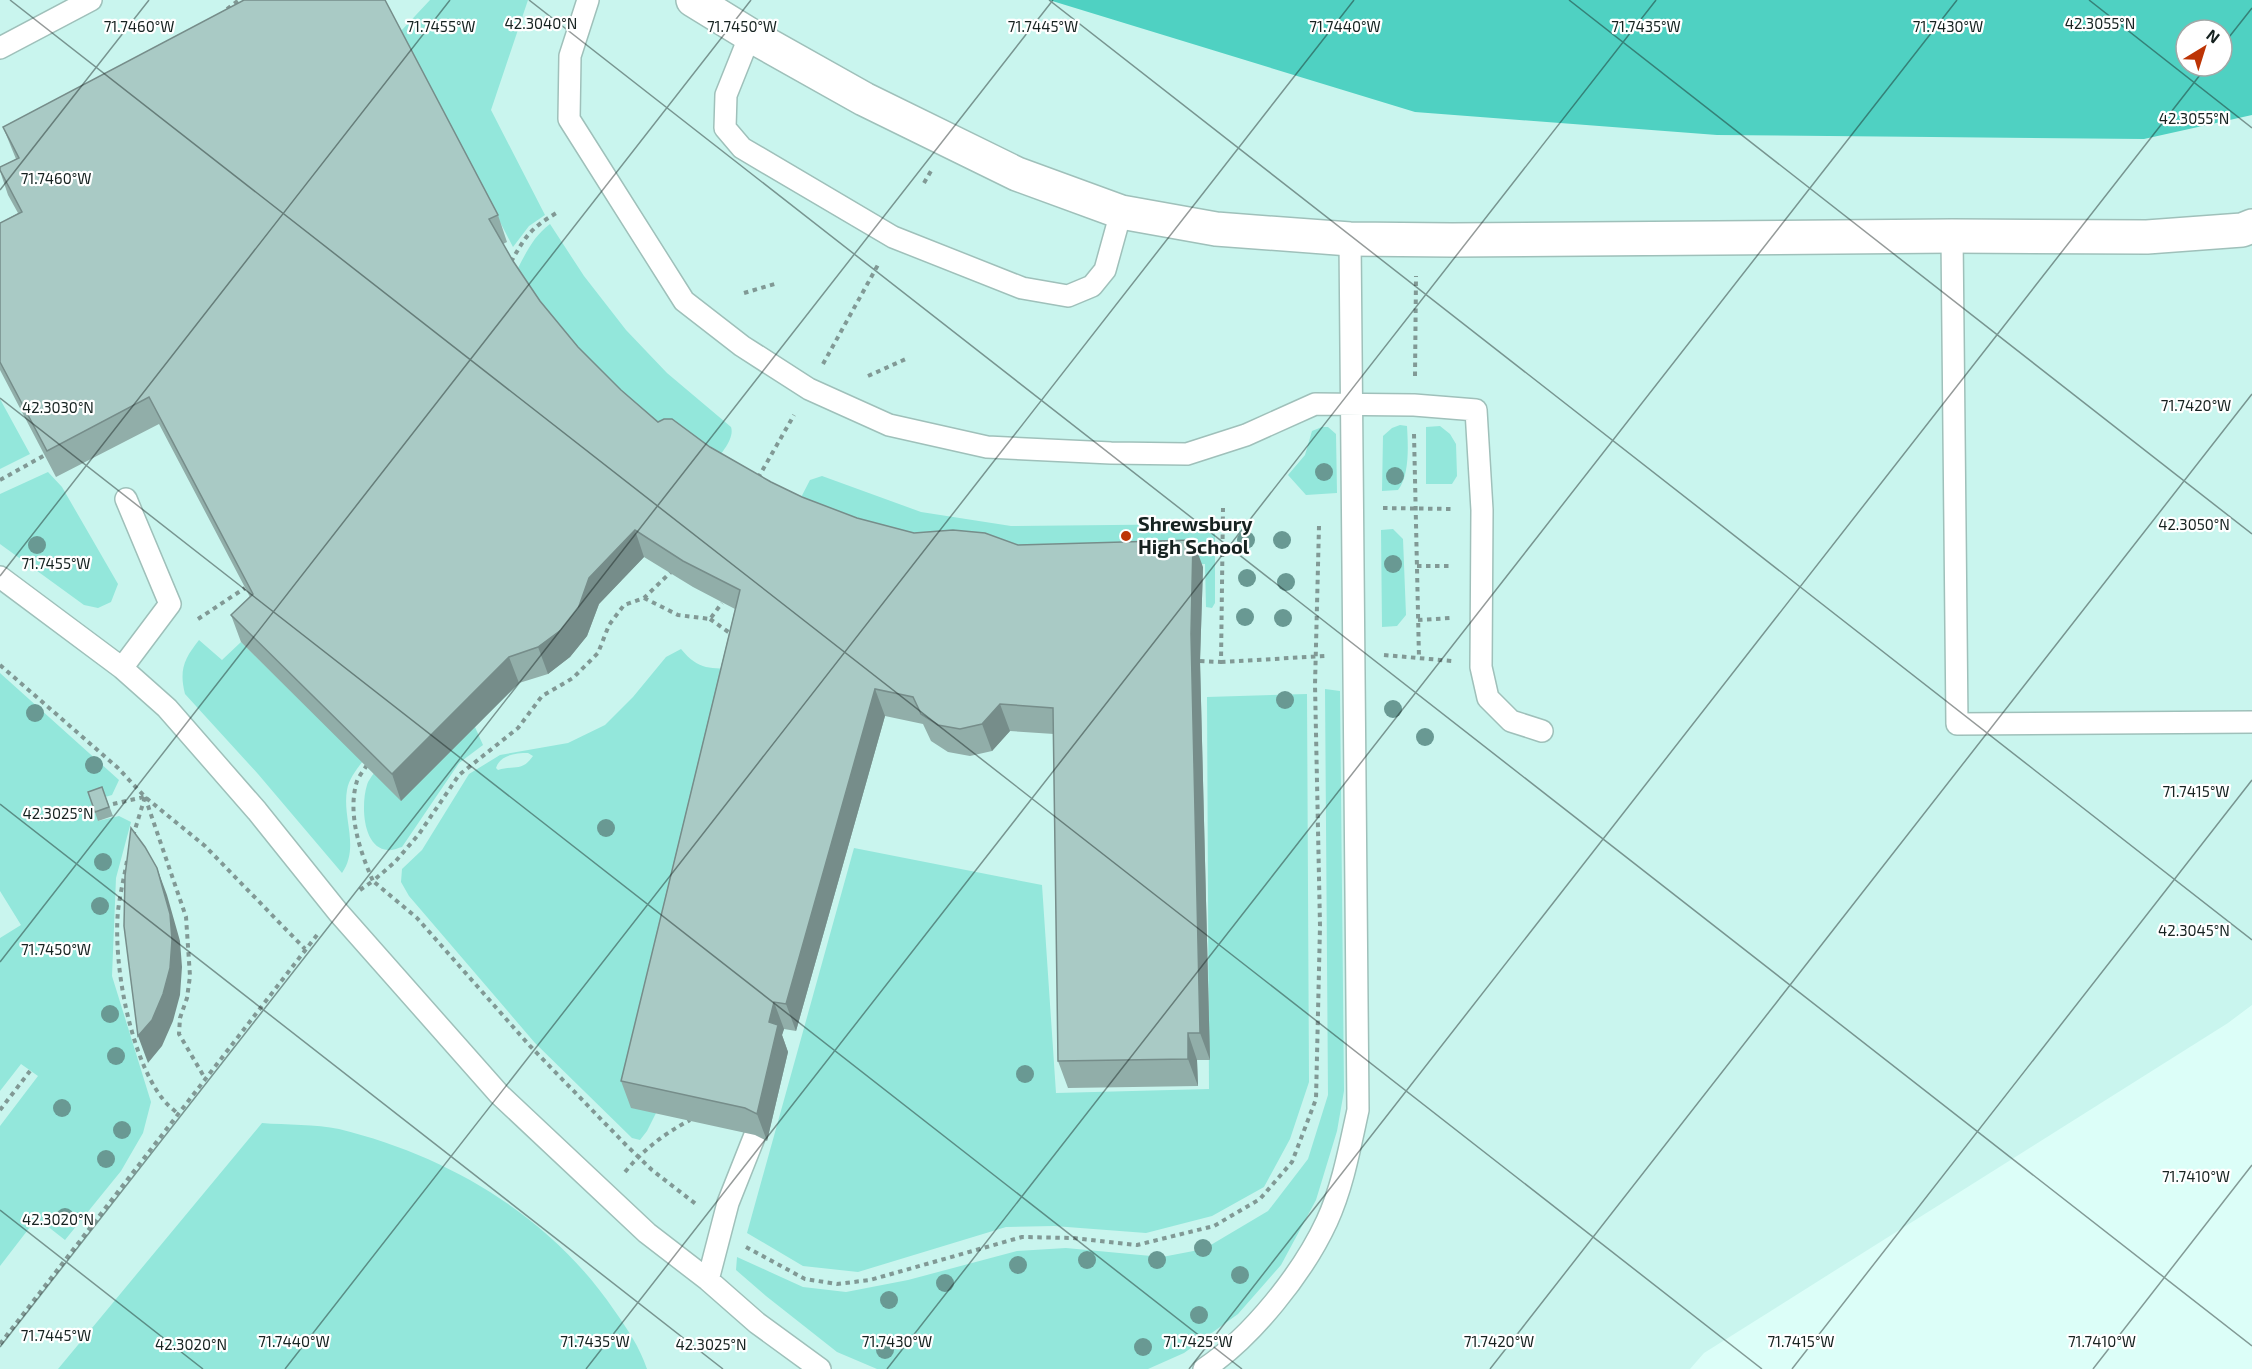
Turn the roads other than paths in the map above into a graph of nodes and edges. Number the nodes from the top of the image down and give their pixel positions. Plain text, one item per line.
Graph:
1 (91, 0) edge
2 (588, 0) edge
3 (693, 0) edge
4 (750, 35) junction
5 (0, 48) edge
6 (1121, 212) junction
7 (2252, 226) edge
8 (1952, 236) junction
9 (1350, 238) junction
10 (1352, 404) junction
11 (126, 499) dead end
12 (0, 577) edge
13 (122, 668) junction
14 (2252, 722) edge
15 (1542, 731) dead end
16 (755, 1135) edge
17 (708, 1280) junction
18 (820, 1369) edge
19 (1204, 1369) edge

1 - 5 lane
2 - 10 lane
3 - 4 street
4 - 6 street
4 - 6 lane
6 - 9 street
7 - 8 street
8 - 9 street
8 - 14 lane
9 - 10 lane
10 - 15 lane
10 - 19 lane
11 - 13 lane
12 - 13 lane
13 - 17 lane
16 - 17 lane
17 - 18 lane

